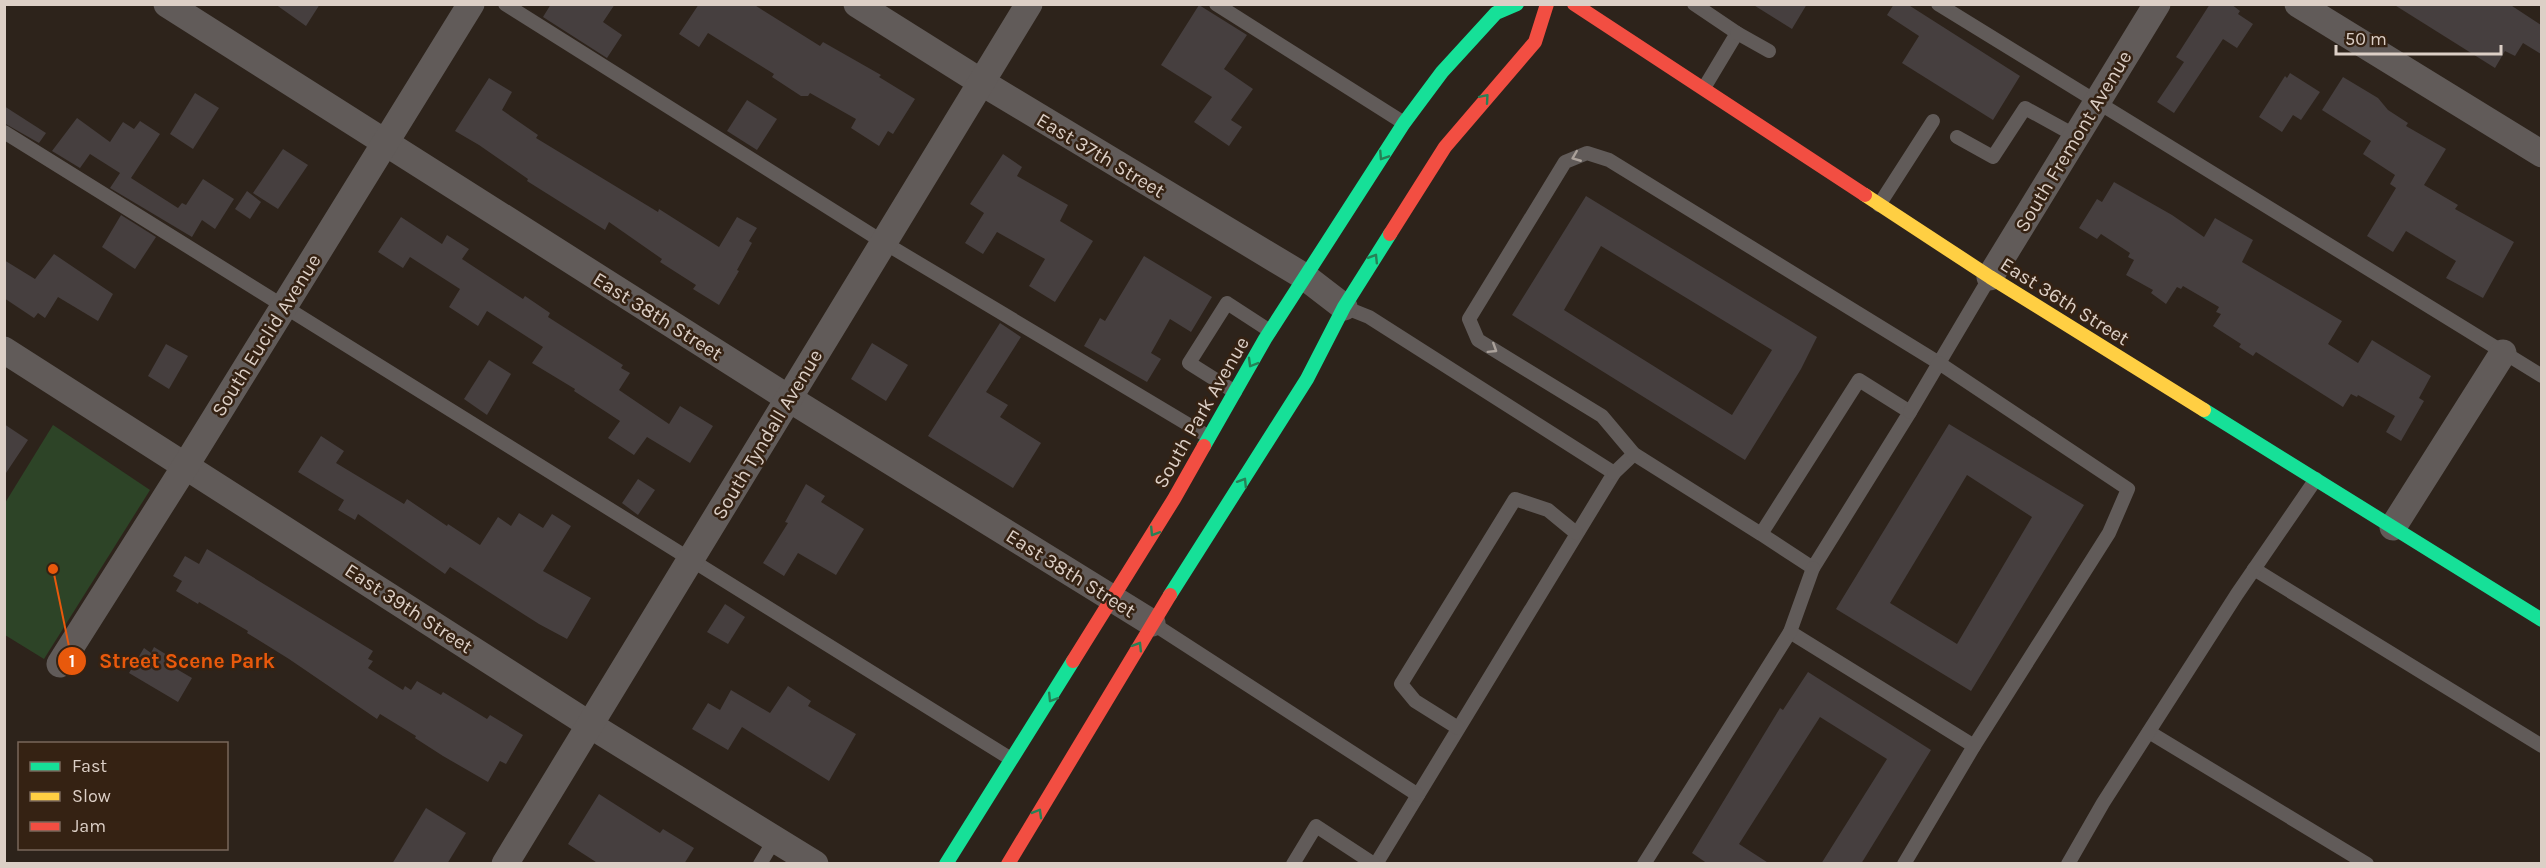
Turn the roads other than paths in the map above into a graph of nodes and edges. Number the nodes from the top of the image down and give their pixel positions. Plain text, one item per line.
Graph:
1 (167, 4) edge
2 (471, 4) edge
3 (505, 4) edge
4 (857, 4) edge
5 (1029, 4) edge
6 (1216, 4) edge
7 (1517, 4) edge
8 (1547, 4) edge
9 (1574, 4) edge
10 (1694, 4) edge
11 (1938, 4) edge
12 (2157, 4) edge
13 (2298, 4) edge
14 (1737, 33) junction
15 (1769, 51) dead end
16 (981, 82) junction
17 (1702, 90) junction
18 (2096, 103) junction
19 (1933, 122) dead end
20 (1404, 123) junction
21 (4, 132) edge
22 (2076, 136) junction
23 (1957, 137) dead end
24 (385, 143) junction
25 (2541, 154) edge
26 (1880, 206) junction
27 (883, 242) junction
28 (1990, 277) junction
29 (1305, 278) junction
30 (284, 307) junction
31 (1344, 307) junction
32 (1270, 332) junction
33 (4, 350) edge
34 (2503, 353) junction
35 (1939, 363) junction
36 (2541, 376) edge
37 (1235, 392) junction
38 (788, 398) junction
39 (1910, 412) junction
40 (1209, 437) junction
41 (1634, 454) junction
42 (186, 465) junction
43 (1614, 473) junction
44 (2316, 479) junction
45 (2393, 527) junction
46 (1576, 533) junction
47 (1761, 534) junction
48 (689, 561) junction
49 (1813, 568) junction
50 (2254, 569) junction
51 (1113, 599) junction
52 (2541, 620) edge
53 (1152, 623) junction
54 (1790, 632) junction
55 (60, 664) dead end
56 (590, 725) junction
57 (1458, 728) junction
58 (2150, 732) junction
59 (1974, 746) junction
60 (2541, 746) edge
61 (1012, 760) junction
62 (1418, 795) junction
63 (775, 839) junction
64 (505, 864) edge
65 (760, 864) edge
66 (815, 864) edge
67 (946, 864) edge
68 (1008, 864) edge
69 (1293, 864) edge
70 (1375, 864) edge
71 (1644, 864) edge
72 (1904, 864) edge
73 (2068, 864) edge
74 (2367, 864) edge

1 - 24 street, East 38th Street
2 - 24 street, South Euclid Avenue
3 - 27 lane
4 - 16 street, East 37th Street
5 - 16 street, South Tyndall Avenue
6 - 20 lane
7 - 20 main road, South Park Avenue
31 -> 8 main road
9 - 17 main road, East 36th Street
10 - 14 lane
11 - 18 lane
12 - 18 street, South Fremont Avenue
13 - 25 street
14 - 15 lane
14 - 17 lane
16 - 27 street, South Tyndall Avenue
16 - 29 street, East 37th Street
17 - 26 main road, East 36th Street
18 - 22 street, South Fremont Avenue
18 - 34 lane
19 - 26 lane
20 -> 29 main road, South Park Avenue
21 - 30 lane
22 - 23 lane
22 - 28 street, South Fremont Avenue
24 - 30 street, South Euclid Avenue
24 - 38 street, East 38th Street
26 - 28 main road, East 36th Street
27 - 38 street, South Tyndall Avenue
27 - 40 lane
28 - 35 lane
28 - 44 main road, East 36th Street
29 - 31 street, East 37th Street
29 - 32 main road, South Park Avenue
30 - 42 street, South Euclid Avenue
30 - 48 lane
31 - 43 lane
53 -> 31 main road
32 -> 37 main road, South Park Avenue
32 - 37 lane
33 - 42 street, East 39th Street
34 - 36 lane
34 - 45 street
35 - 39 lane
35 -> 41 lane
35 - 59 lane
37 - 40 main road, South Park Avenue
38 - 48 street, South Tyndall Avenue
38 - 51 street, East 38th Street
39 - 47 lane
39 - 49 lane
40 -> 51 main road, South Park Avenue
41 - 43 lane
41 - 47 lane
42 - 55 street, South Euclid Avenue
42 - 56 street, East 39th Street
43 - 46 lane
44 - 45 main road, East 36th Street
44 - 50 lane
45 - 52 main road, East 36th Street
46 - 57 lane
46 - 57 lane
47 - 49 lane
48 - 56 street, South Tyndall Avenue
48 - 61 lane
49 - 54 lane
50 - 58 lane
50 - 60 lane
51 - 53 street, East 38th Street
51 -> 61 main road, South Park Avenue
53 - 62 lane
68 -> 53 main road
54 - 59 lane
54 - 71 lane
56 - 63 street, East 39th Street
56 - 64 street, South Tyndall Avenue
57 - 62 lane
58 - 73 lane
58 - 74 lane
59 - 72 lane
61 - 67 main road, South Park Avenue
62 - 70 lane
63 - 65 lane
63 - 66 street, East 39th Street
69 - 70 lane

